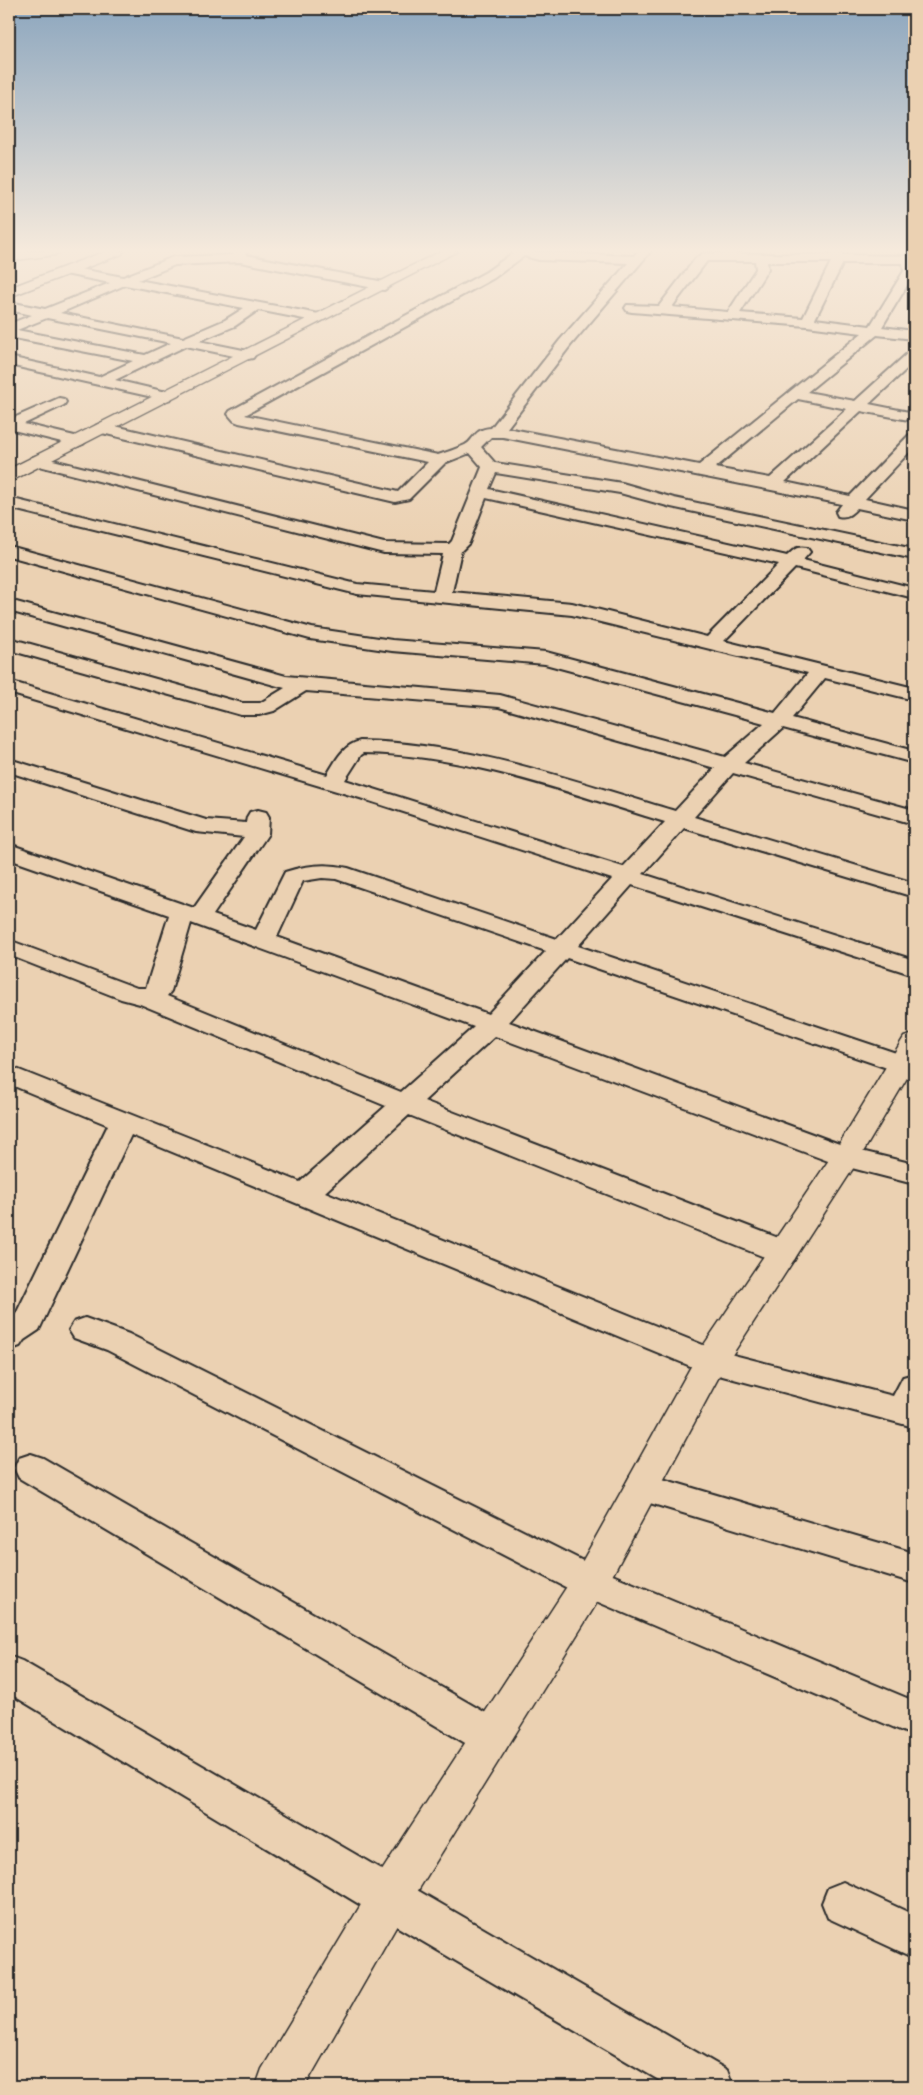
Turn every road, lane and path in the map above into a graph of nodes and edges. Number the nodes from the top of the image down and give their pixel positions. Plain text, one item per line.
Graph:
1 (90, 349) edge
2 (170, 349) edge
3 (217, 349) edge
4 (260, 349) edge
5 (356, 349) edge
6 (561, 349) edge
7 (851, 349) edge
8 (248, 355) junction
9 (914, 355) edge
10 (148, 360) junction
11 (9, 361) edge
12 (102, 382) junction
13 (794, 394) junction
14 (166, 396) junction
15 (59, 402) dead end
16 (859, 406) junction
17 (914, 417) edge
18 (9, 425) edge
19 (102, 428) junction
20 (496, 432) junction
21 (78, 441) junction
22 (912, 443) edge
23 (473, 447) junction
24 (37, 460) junction
25 (439, 460) junction
26 (490, 467) junction
27 (703, 470) junction
28 (9, 475) edge
29 (773, 484) junction
30 (480, 492) junction
31 (9, 503) edge
32 (854, 503) junction
33 (914, 515) edge
34 (821, 534) junction
35 (453, 549) junction
36 (9, 552) edge
37 (914, 554) edge
38 (791, 562) junction
39 (914, 593) edge
40 (442, 597) junction
41 (9, 605) edge
42 (712, 642) junction
43 (9, 644) edge
44 (821, 670) junction
45 (302, 685) junction
46 (9, 687) edge
47 (914, 694) edge
48 (779, 721) junction
49 (914, 757) edge
50 (9, 765) edge
51 (729, 765) junction
52 (332, 783) junction
53 (914, 817) edge
54 (681, 820) junction
55 (9, 851) edge
56 (627, 876) junction
57 (914, 890) edge
58 (191, 915) junction
59 (264, 940) junction
60 (9, 947) edge
61 (563, 949) junction
62 (914, 968) edge
63 (146, 997) junction
64 (491, 1024) junction
65 (908, 1053) edge
66 (9, 1074) edge
67 (404, 1103) junction
68 (124, 1121) junction
69 (846, 1157) junction
70 (914, 1174) edge
71 (304, 1195) junction
72 (782, 1252) junction
73 (85, 1330) dead end
74 (9, 1338) edge
75 (711, 1360) junction
76 (910, 1404) edge
77 (32, 1468) dead end
78 (642, 1487) junction
79 (914, 1568) edge
80 (590, 1582) junction
81 (9, 1673) edge
82 (914, 1719) edge
83 (491, 1737) junction
84 (388, 1898) junction
85 (843, 1904) dead end
86 (914, 1937) edge
87 (279, 2086) edge
88 (711, 2086) edge

1 - 10 street
2 - 10 street
3 - 8 street
4 - 8 street
5 - 25 street
6 - 20 street
7 - 13 street
8 - 14 street
9 - 16 street
10 - 12 street
11 - 12 street
12 - 14 street
13 - 16 street
13 - 27 street
14 - 19 street
15 - 18 street
16 - 17 street
16 - 29 street
18 - 21 street
19 - 21 street
19 - 25 street
20 - 23 street
20 - 27 street
21 - 24 street
22 - 32 street
23 - 25 street
23 - 26 street
24 - 28 street
24 - 35 street
26 - 30 street
26 - 34 street
27 - 29 street
29 - 32 street
30 - 35 street
30 - 38 street
31 - 40 street
32 - 33 street
32 - 34 street
34 - 37 street
34 - 38 street
35 - 40 street
36 - 48 street
38 - 39 street
38 - 42 street
40 - 42 street
41 - 45 street
42 - 44 street
43 - 45 street
44 - 47 street
44 - 48 street
45 - 51 street
46 - 52 street
48 - 49 street
48 - 51 street
50 - 58 street
51 - 53 street
51 - 54 street
52 - 54 street
52 - 56 street
54 - 56 street
54 - 57 street
55 - 58 street
56 - 61 street
56 - 62 street
58 - 59 street
58 - 63 street
59 - 61 street
59 - 64 street
60 - 63 street
61 - 64 street
61 - 65 street
63 - 67 street
64 - 67 street
64 - 69 street
65 - 69 street
66 - 68 street
67 - 71 street
67 - 72 street
68 - 71 street
68 - 74 street
69 - 70 street
69 - 72 street
71 - 75 street
72 - 75 street
73 - 80 street
75 - 76 street
75 - 78 street
77 - 83 street
78 - 79 street
78 - 80 street
80 - 82 street
80 - 83 street
81 - 84 street
83 - 84 street
84 - 87 street
84 - 88 street
85 - 86 street

